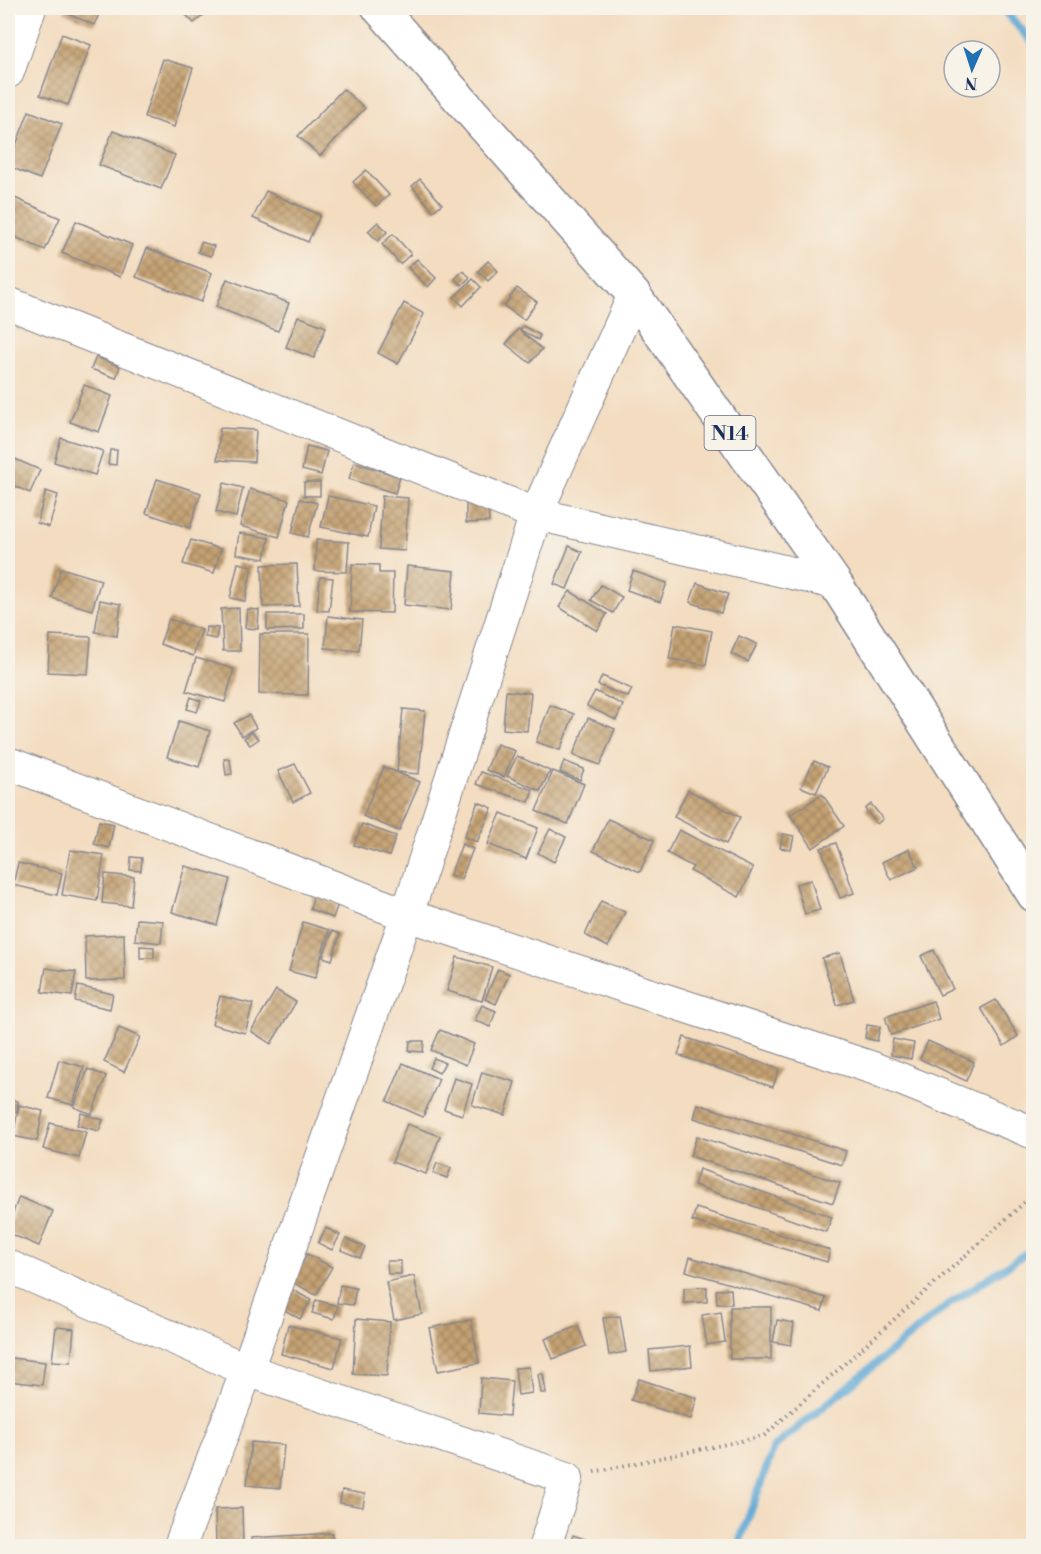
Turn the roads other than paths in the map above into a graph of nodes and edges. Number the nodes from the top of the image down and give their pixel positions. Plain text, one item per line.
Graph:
1 (30, 8) edge
2 (379, 8) edge
3 (8, 72) edge
4 (634, 295) junction
5 (8, 303) edge
6 (536, 514) junction
7 (835, 583) junction
8 (8, 763) edge
9 (1034, 895) edge
10 (407, 915) junction
11 (1034, 1133) edge
12 (8, 1266) edge
13 (248, 1370) junction
14 (180, 1546) edge
15 (545, 1546) edge

1 - 3 street
2 - 4 highway, N14
4 - 6 street
4 - 7 highway, N14
5 - 6 street
6 - 7 street
6 - 10 street
7 - 9 highway, N14
8 - 10 street
10 - 11 street
10 - 13 street
12 - 13 street
13 - 14 street
13 - 15 street

